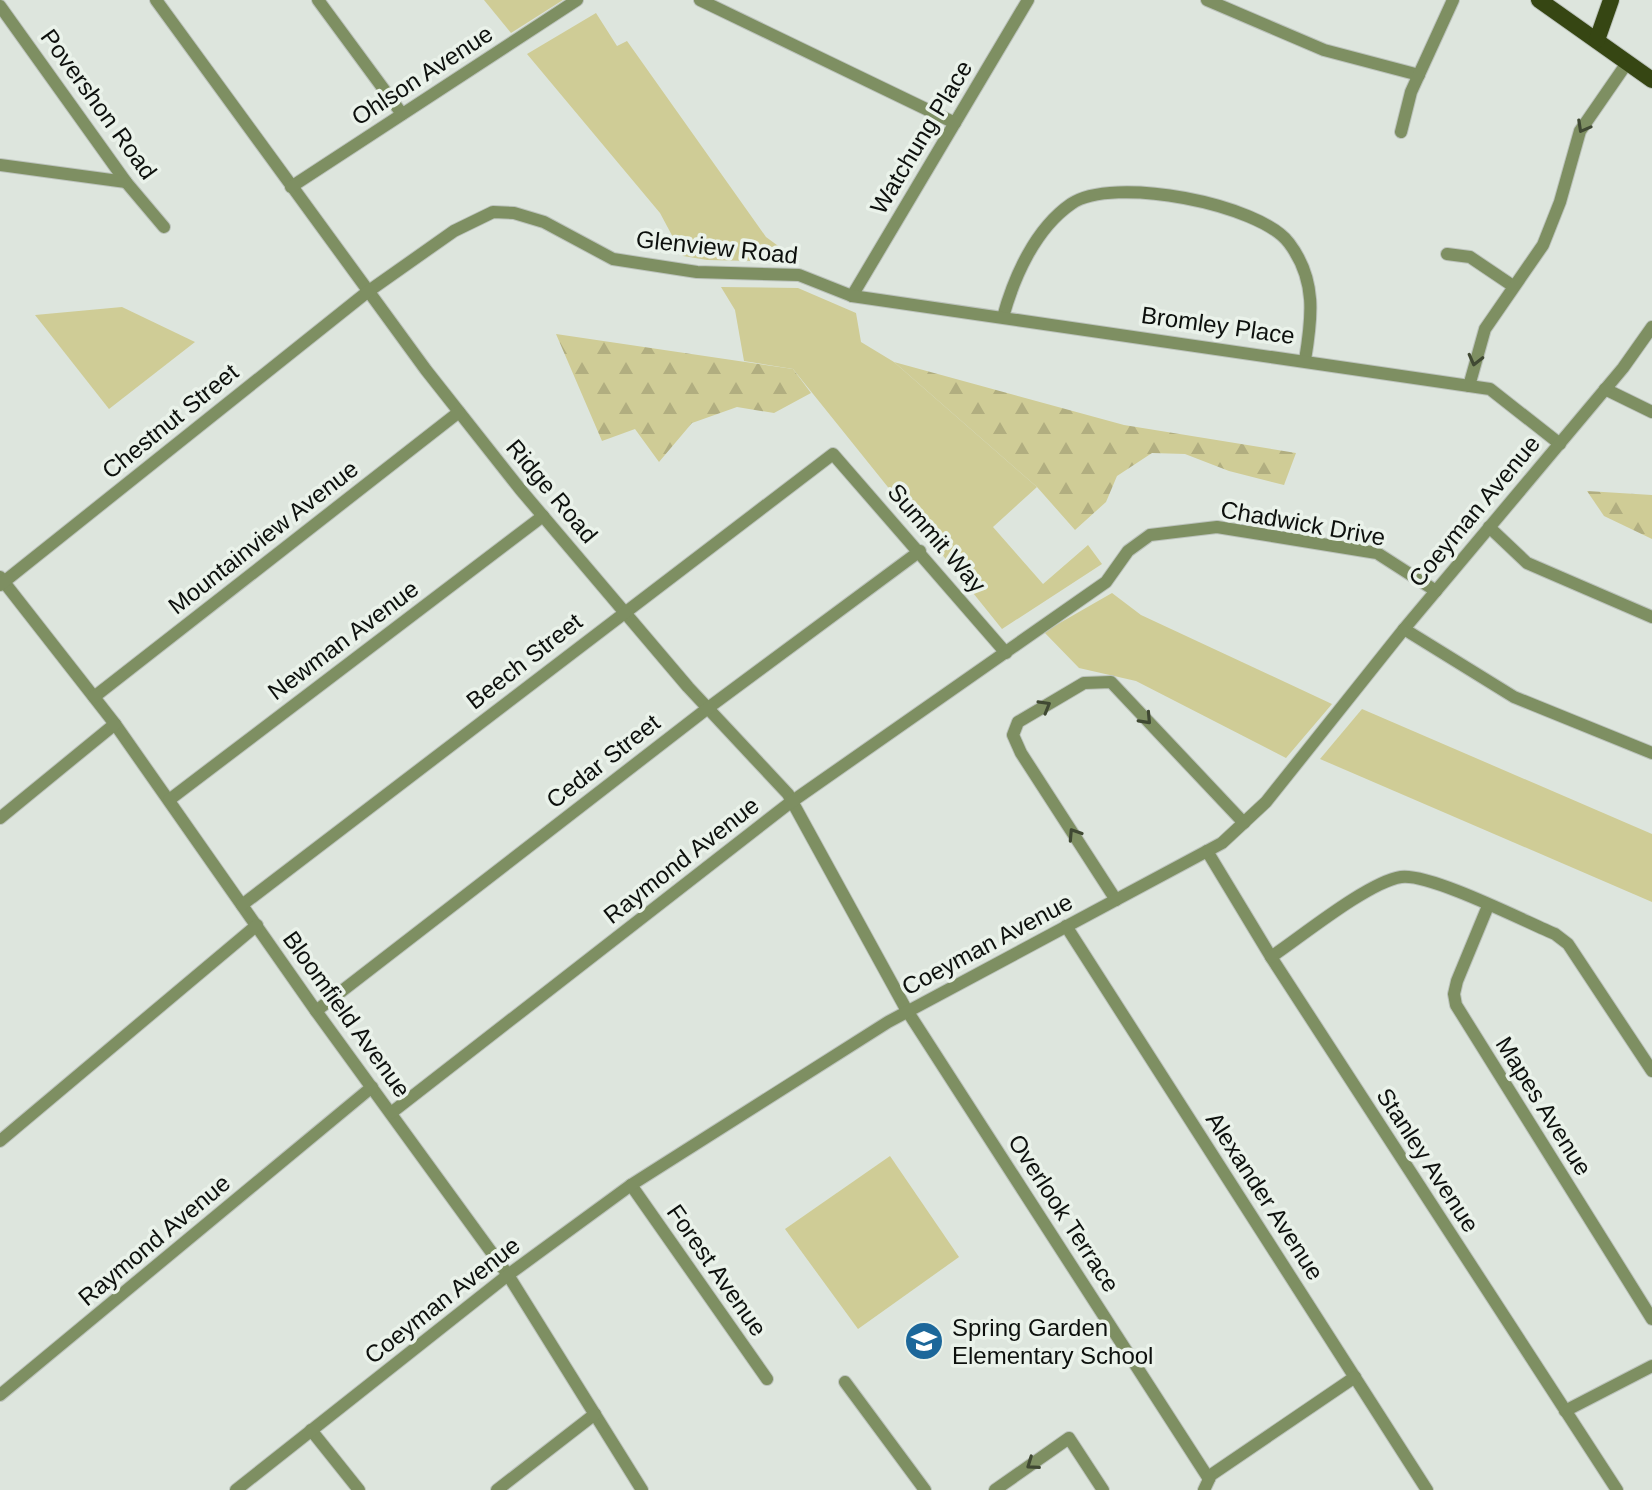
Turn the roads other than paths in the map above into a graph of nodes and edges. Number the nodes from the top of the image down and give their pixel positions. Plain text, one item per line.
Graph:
1 (156, 0) edge
2 (318, 0) edge
3 (577, 0) edge
4 (700, 0) edge
5 (1028, 0) edge
6 (1207, 0) edge
7 (1453, 0) edge
8 (1539, 0) edge
9 (1611, 0) edge
10 (0, 6) edge
11 (1597, 40) junction
12 (1627, 63) junction
13 (1419, 75) junction
14 (1652, 80) edge
15 (402, 114) junction
16 (955, 123) junction
17 (1401, 132) dead end
18 (0, 165) edge
19 (126, 182) junction
20 (291, 187) junction
21 (164, 227) dead end
22 (1447, 254) dead end
23 (1513, 286) junction
24 (368, 291) junction
25 (852, 296) junction
26 (1003, 317) junction
27 (1652, 327) edge
28 (1305, 360) junction
29 (1469, 386) junction
30 (1605, 389) junction
31 (459, 412) junction
32 (1652, 412) edge
33 (1560, 444) junction
34 (833, 454) joint
35 (543, 516) junction
36 (1489, 527) junction
37 (920, 551) junction
38 (2, 581) edge
39 (1436, 591) junction
40 (624, 611) junction
41 (1652, 617) edge
42 (1404, 629) junction
43 (1006, 653) junction
44 (94, 697) junction
45 (708, 708) junction
46 (115, 724) junction
47 (1652, 753) edge
48 (169, 800) junction
49 (793, 801) junction
50 (0, 818) edge
51 (1244, 823) junction
52 (1207, 851) junction
53 (1116, 900) junction
54 (242, 905) junction
55 (1488, 906) junction
56 (257, 925) junction
57 (1066, 926) junction
58 (1271, 957) junction
59 (316, 1011) junction
60 (908, 1011) junction
61 (1652, 1071) edge
62 (372, 1087) junction
63 (391, 1113) junction
64 (0, 1141) edge
65 (631, 1185) junction
66 (508, 1275) junction
67 (1652, 1319) edge
68 (1652, 1366) edge
69 (1355, 1377) junction
70 (767, 1379) dead end
71 (845, 1382) dead end
72 (0, 1395) edge
73 (1565, 1411) junction
74 (595, 1414) junction
75 (311, 1430) junction
76 (1207, 1484) edge
77 (236, 1490) edge
78 (359, 1490) edge
79 (497, 1490) edge
80 (642, 1490) edge
81 (925, 1490) edge
82 (995, 1490) edge
83 (1103, 1490) edge
84 (1427, 1490) edge
85 (1617, 1490) edge

1 - 20 street, Ridge Road
2 - 15 street
3 - 15 street, Ohlson Avenue
4 - 16 street
5 - 16 street, Watchung Place
6 - 13 street
7 - 13 street
8 - 11 main road
9 - 11 main road
10 - 19 street, Povershon Road
11 - 12 main road
12 - 14 main road
12 -> 23 street
13 - 17 street
15 - 20 street, Ohlson Avenue
16 - 25 street, Watchung Place
18 - 19 street
19 - 21 street, Povershon Road
20 - 24 street, Ridge Road
22 - 23 street
23 -> 29 street
24 - 25 street, Glenview Road
24 - 31 street, Ridge Road
24 - 38 street, Chestnut Street
25 - 26 street, Bromley Place
26 - 28 street, Bromley Place
26 - 28 street
27 - 30 street, Coeyman Avenue
28 - 29 street, Bromley Place
29 - 33 street, Bromley Place
30 - 32 street
30 - 33 street, Coeyman Avenue
31 - 35 street, Ridge Road
31 - 44 street, Mountainview Avenue
33 - 36 street, Coeyman Avenue
34 - 37 street, Summit Way
34 - 40 street, Beech Street
35 - 40 street, Ridge Road
35 - 48 street, Newman Avenue
36 - 39 street, Coeyman Avenue
36 - 41 street
37 - 43 street, Summit Way
37 - 45 street, Cedar Street
38 - 44 street, Bloomfield Avenue
39 - 42 street, Coeyman Avenue
39 - 43 street, Chadwick Drive
40 - 45 street, Ridge Road
40 - 54 street, Beech Street
42 - 47 street
42 - 51 street, Coeyman Avenue
43 - 49 street, Raymond Avenue
44 - 46 street, Bloomfield Avenue
45 - 49 street, Ridge Road
45 - 59 street, Cedar Street
46 - 48 street, Bloomfield Avenue
46 - 50 street
48 - 54 street, Bloomfield Avenue
49 - 60 street, Ridge Road
49 - 63 street, Raymond Avenue
51 - 52 street, Coeyman Avenue
53 -> 51 street
52 - 53 street, Coeyman Avenue
52 - 58 street, Stanley Avenue
53 - 57 street, Coeyman Avenue
54 - 56 street, Bloomfield Avenue
55 - 58 street
55 - 61 street
55 - 67 street, Mapes Avenue
56 - 59 street, Bloomfield Avenue
56 - 64 street
57 - 60 street, Coeyman Avenue
57 - 69 street, Alexander Avenue
58 - 73 street, Stanley Avenue
59 - 62 street, Bloomfield Avenue
60 - 65 street, Coeyman Avenue
60 - 76 street, Overlook Terrace
62 - 63 street, Bloomfield Avenue
62 - 72 street, Raymond Avenue
63 - 66 street, Bloomfield Avenue
65 - 66 street, Coeyman Avenue
65 - 70 street, Forest Avenue
66 - 74 street, Bloomfield Avenue
66 - 75 street, Coeyman Avenue
68 - 73 street
69 - 76 street
69 - 84 street, Alexander Avenue
71 - 81 street
73 - 85 street, Stanley Avenue
74 - 79 street
74 - 80 street, Bloomfield Avenue
75 - 77 street, Coeyman Avenue
75 - 78 street
83 -> 82 street

